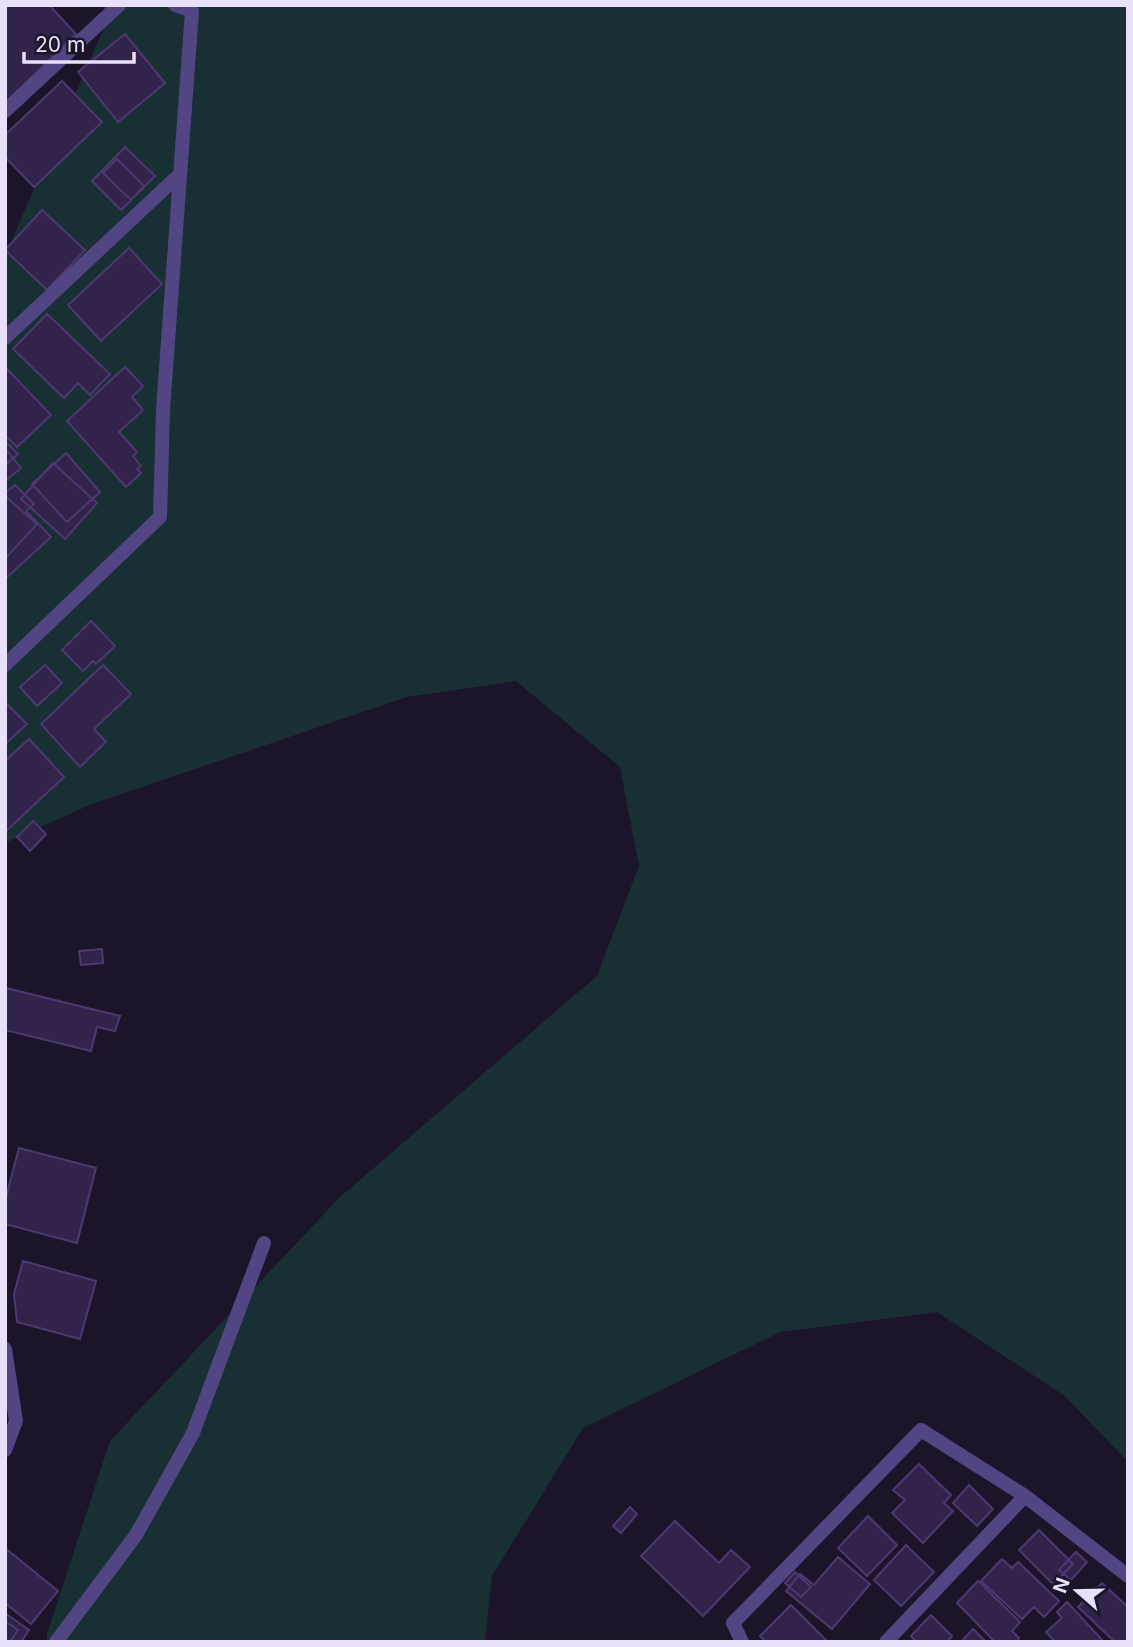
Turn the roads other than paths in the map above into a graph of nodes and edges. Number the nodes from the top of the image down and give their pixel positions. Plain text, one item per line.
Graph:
1 (118, 5) edge
2 (175, 5) edge
3 (5, 111) edge
4 (180, 174) junction
5 (5, 338) edge
6 (5, 665) edge
7 (264, 1242) dead end
8 (5, 1349) edge
9 (5, 1450) edge
10 (1025, 1496) junction
11 (1128, 1576) edge
12 (55, 1642) edge
13 (742, 1642) edge
14 (886, 1642) edge

1 - 3 street
2 - 4 street
4 - 5 street
4 - 6 street
7 - 12 street
8 - 9 street
10 - 11 street
10 - 13 street
10 - 14 street

